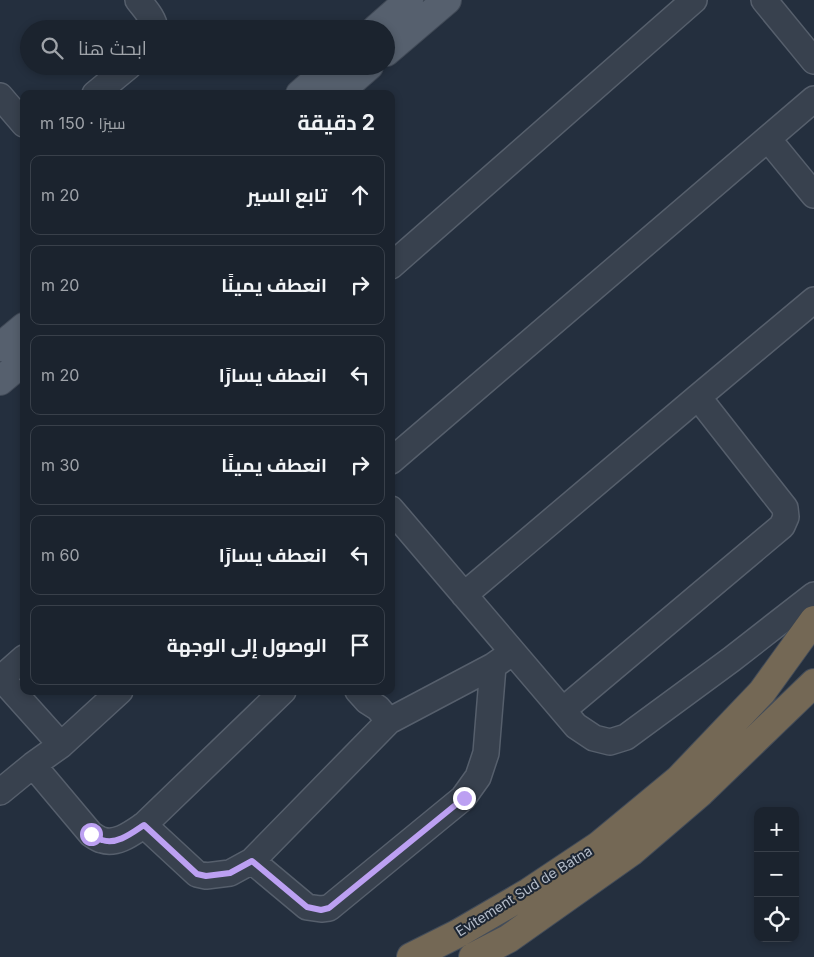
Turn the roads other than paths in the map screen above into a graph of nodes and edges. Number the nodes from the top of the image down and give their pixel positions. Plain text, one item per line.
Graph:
1 (138, 0) edge
2 (409, 0) edge
3 (447, 0) edge
4 (694, 0) edge
5 (764, 0) edge
6 (152, 20) edge
7 (386, 20) edge
8 (395, 44) edge
9 (814, 61) edge
10 (118, 75) edge
11 (322, 75) edge
12 (359, 75) edge
13 (100, 90) edge
14 (305, 90) edge
15 (342, 90) edge
16 (0, 96) edge
17 (814, 100) edge
18 (20, 119) edge
19 (768, 139) junction
20 (814, 195) edge
21 (395, 262) edge
22 (814, 300) edge
23 (20, 330) edge
24 (0, 347) edge
25 (20, 364) edge
26 (0, 381) edge
27 (698, 397) junction
28 (395, 459) edge
29 (395, 514) edge
30 (464, 595) junction
31 (814, 595) edge
32 (814, 620) edge
33 (503, 659) junction
34 (20, 662) edge
35 (1, 679) edge
36 (814, 683) edge
37 (116, 695) edge
38 (278, 695) edge
39 (362, 695) edge
40 (563, 710) junction
41 (388, 721) junction
42 (61, 745) junction
43 (32, 765) junction
44 (0, 792) edge
45 (144, 825) junction
46 (252, 861) junction
47 (411, 957) edge
48 (473, 957) edge

1 - 6 street
2 - 7 main road
3 - 8 main road
4 - 21 street
5 - 9 street
10 - 13 street
11 - 14 main road
12 - 15 main road
16 - 18 street
17 - 19 street
19 - 20 street
19 - 28 street
22 - 27 street
23 - 24 main road
25 - 26 main road
27 - 30 street
27 - 40 street
29 - 30 street
30 - 33 street
31 - 40 street
32 - 47 highway, Evitement Sud de Batna
33 - 40 street
33 - 41 street
33 - 46 street
34 - 35 street
35 - 42 street
36 - 48 highway, Evitement Sud de Batna
37 - 42 street
38 - 45 street
39 - 41 street
41 - 46 street
42 - 43 street
43 - 44 street
43 - 45 street
45 - 46 street

